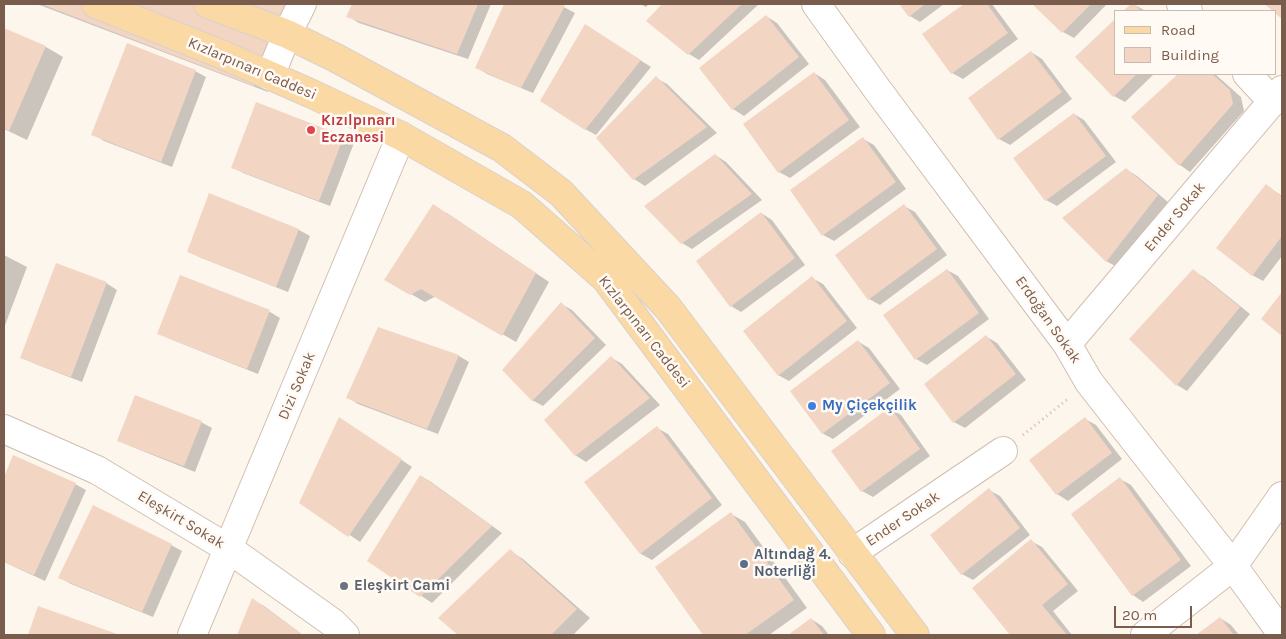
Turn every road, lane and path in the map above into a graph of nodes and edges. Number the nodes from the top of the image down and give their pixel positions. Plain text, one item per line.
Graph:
1 (96, 4) edge
2 (208, 4) edge
3 (302, 4) edge
4 (816, 4) edge
5 (287, 34) junction
6 (1248, 75) edge
7 (270, 76) junction
8 (1277, 96) edge
9 (401, 136) junction
10 (1067, 344) junction
11 (1089, 382) junction
12 (4, 429) edge
13 (1003, 451) joint
14 (1282, 496) edge
15 (229, 549) junction
16 (852, 553) junction
17 (1233, 566) junction
18 (1282, 634) edge
19 (192, 635) edge
20 (345, 635) edge
21 (871, 635) edge
22 (915, 635) edge
23 (1145, 635) edge

1 - 7 main road, Kızlarpınarı Caddesi
2 - 5 main road, Kızlarpınarı Caddesi
3 - 5 street
4 - 10 street, Erdoğan Sokak
5 - 7 street
5 - 16 main road, Kızlarpınarı Caddesi
6 - 8 street
7 - 9 main road, Kızlarpınarı Caddesi
8 - 10 street, Ender Sokak
9 - 15 street, Dizi Sokak
9 - 21 main road, Kızlarpınarı Caddesi
10 - 11 street, Erdoğan Sokak
11 - 13 path
11 - 17 street, Erdoğan Sokak
12 - 15 street, Eleşkirt Sokak
13 - 16 street, Ender Sokak
14 - 17 street
15 - 19 street, Dizi Sokak
15 - 20 street, Eleşkirt Sokak
16 - 22 main road, Kızlarpınarı Caddesi
17 - 18 street, Erdoğan Sokak
17 - 23 street

